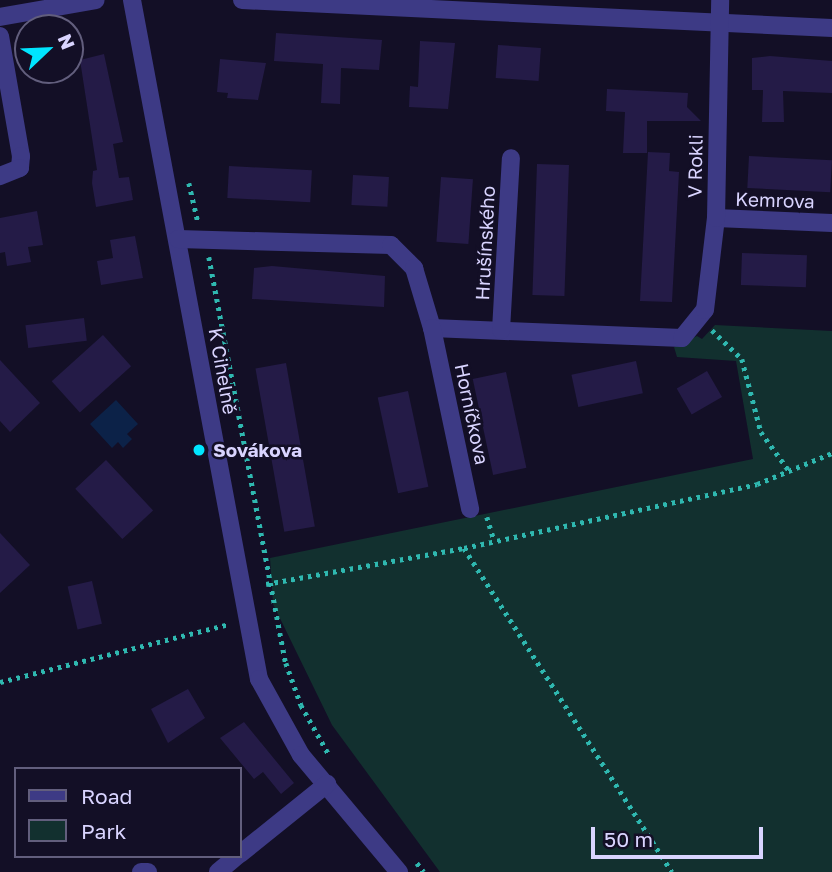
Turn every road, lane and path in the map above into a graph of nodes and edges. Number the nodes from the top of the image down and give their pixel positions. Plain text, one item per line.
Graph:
1 (96, 0) edge
2 (132, 0) edge
3 (242, 0) edge
4 (720, 0) edge
5 (377, 4) edge
6 (0, 17) edge
7 (719, 23) junction
8 (832, 28) edge
9 (0, 36) edge
10 (511, 158) dead end
11 (0, 176) edge
12 (716, 218) junction
13 (832, 223) edge
14 (177, 239) junction
15 (209, 257) dead end
16 (701, 314) junction
17 (432, 328) junction
18 (501, 330) junction
19 (832, 453) edge
20 (790, 472) junction
21 (470, 509) dead end
22 (464, 548) junction
23 (268, 584) junction
24 (242, 589) junction
25 (247, 620) junction
26 (0, 682) edge
27 (334, 761) dead end
28 (327, 784) junction
29 (242, 853) edge
30 (235, 858) edge
31 (413, 858) dead end
32 (141, 872) edge
33 (148, 872) edge
34 (218, 872) edge
35 (399, 872) edge
36 (424, 872) edge
37 (672, 872) edge

1 - 6 street
2 - 14 street, K Cihelně
3 - 5 street
4 - 7 street, V Rokli
5 - 7 street
7 - 8 street
7 - 12 street, V Rokli
9 - 11 street
10 - 18 street, Hrušínského
12 - 13 street, Kemrova
12 - 16 street, V Rokli
14 - 17 street
14 - 24 street, K Cihelně
15 - 23 path
16 - 18 street
16 - 20 path
17 - 18 street
17 - 21 street, Horníčkova
19 - 20 path
20 - 22 path
22 - 23 path
22 - 37 path
23 - 24 path
23 - 27 path
24 - 25 street, K Cihelně
25 - 26 path
25 - 28 street, K Cihelně
28 - 29 street
28 - 35 street, K Cihelně
30 - 34 street
31 - 36 path
32 - 33 street

